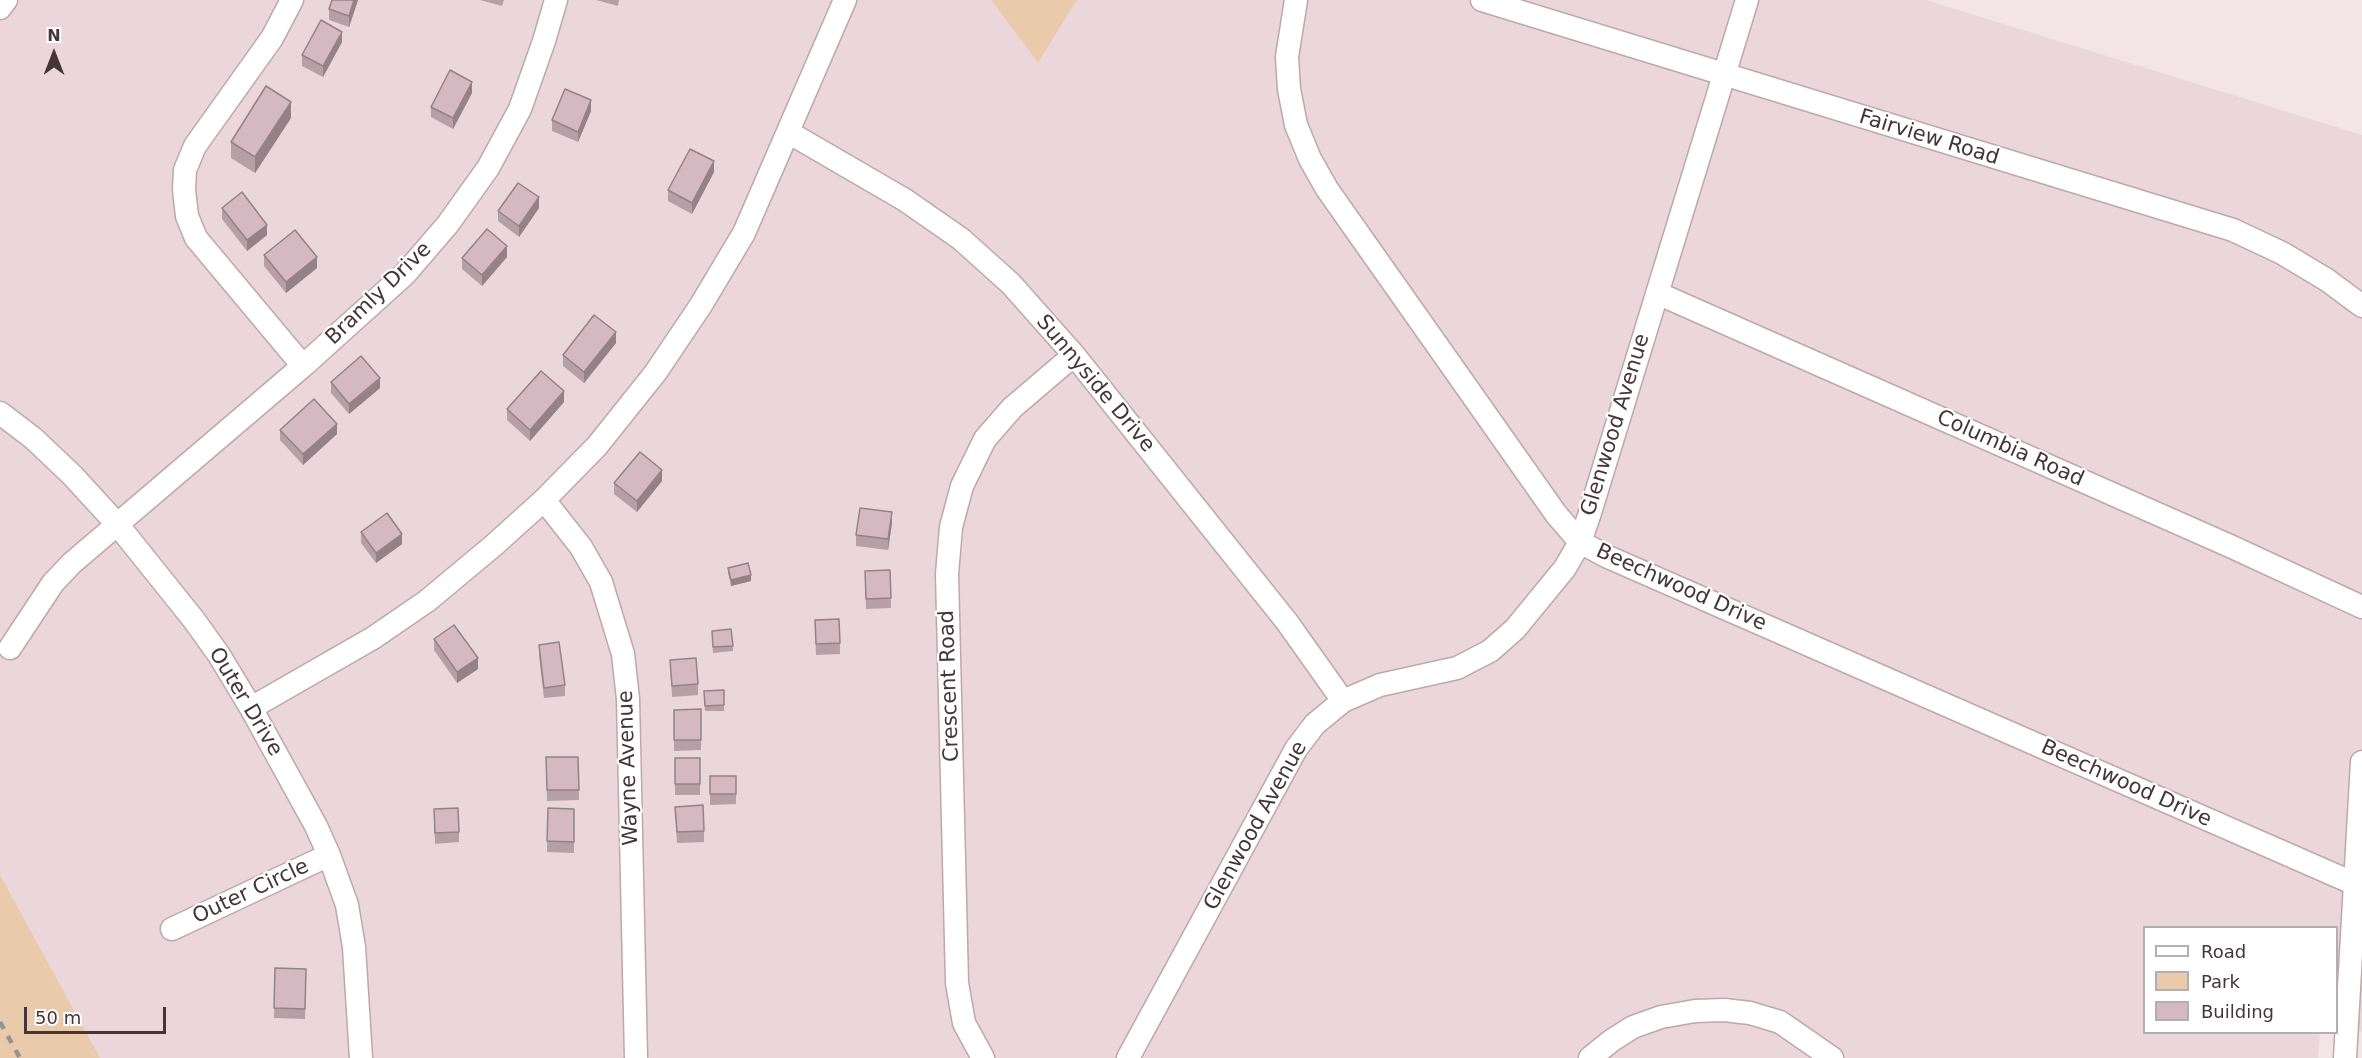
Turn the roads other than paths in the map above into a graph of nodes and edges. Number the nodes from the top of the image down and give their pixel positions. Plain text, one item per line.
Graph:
1 (6, 0) edge
2 (292, 0) edge
3 (555, 0) edge
4 (845, 0) edge
5 (1296, 0) edge
6 (1482, 0) edge
7 (1747, 0) edge
8 (0, 8) edge
9 (1725, 75) junction
10 (788, 132) junction
11 (1657, 293) junction
12 (2362, 306) edge
13 (1074, 355) junction
14 (303, 366) junction
15 (0, 413) edge
16 (544, 500) junction
17 (117, 524) junction
18 (1580, 542) junction
19 (2362, 607) edge
20 (9, 648) dead end
21 (1342, 701) junction
22 (251, 708) junction
23 (2362, 762) edge
24 (329, 855) junction
25 (2358, 886) edge
26 (172, 929) dead end
27 (361, 1058) edge
28 (636, 1058) edge
29 (983, 1058) edge
30 (1128, 1058) edge
31 (1590, 1058) edge
32 (1832, 1058) edge
33 (2345, 1058) edge

1 - 8 street
2 - 14 street
3 - 14 street, Bramly Drive
4 - 10 street
5 - 18 street, Beechwood Drive
6 - 9 street, Fairview Road
7 - 9 street, Glenwood Avenue
9 - 11 street, Glenwood Avenue
9 - 12 street, Fairview Road
10 - 13 street, Sunnyside Drive
10 - 16 street
11 - 18 street, Glenwood Avenue
11 - 19 street, Columbia Road
13 - 21 street, Sunnyside Drive
13 - 29 street, Crescent Road
14 - 17 street, Bramly Drive
15 - 17 street, Outer Drive
16 - 22 street
16 - 28 street, Wayne Avenue
17 - 20 street, Bramly Drive
17 - 22 street, Outer Drive
18 - 21 street, Glenwood Avenue
18 - 25 street, Beechwood Drive
21 - 30 street, Glenwood Avenue
22 - 24 street, Outer Drive
23 - 25 street
24 - 26 street, Outer Circle
24 - 27 street, Outer Drive
25 - 33 street
31 - 32 street

